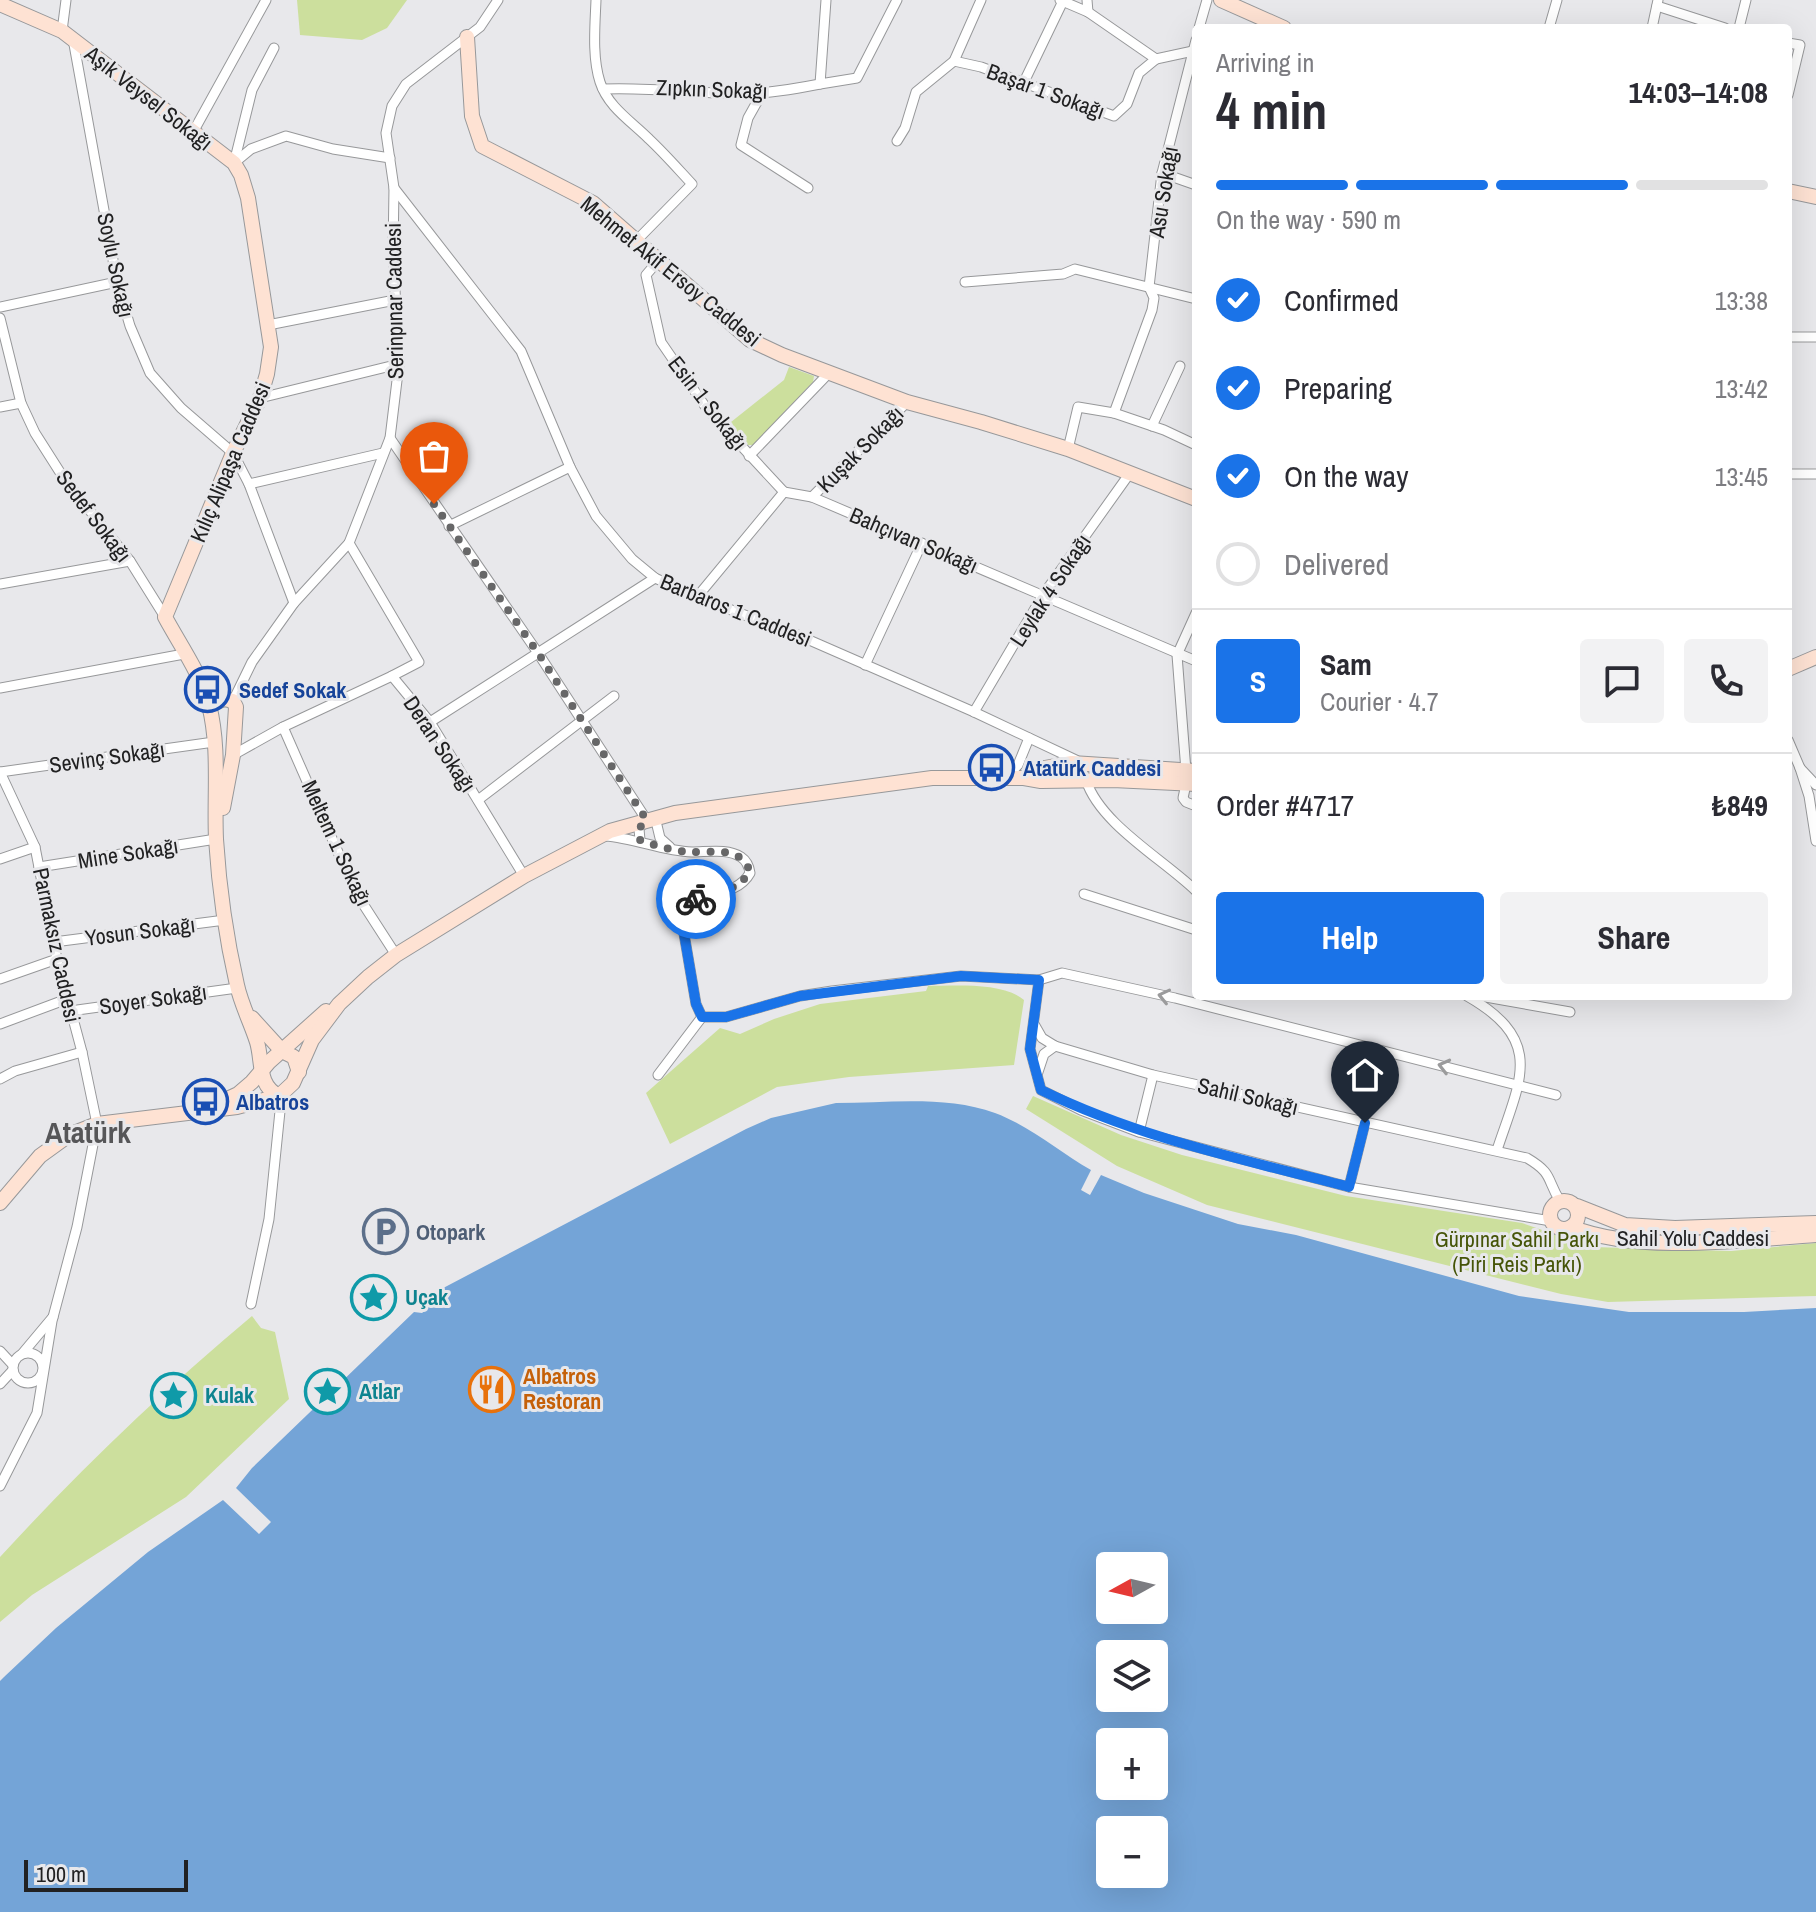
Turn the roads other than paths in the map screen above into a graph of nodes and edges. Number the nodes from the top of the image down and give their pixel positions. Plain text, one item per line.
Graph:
1 (66, 0) edge
2 (266, 0) edge
3 (498, 0) edge
4 (596, 0) edge
5 (826, 0) edge
6 (897, 0) edge
7 (981, 0) edge
8 (1062, 0) edge
9 (1087, 0) edge
10 (1207, 0) edge
11 (1221, 0) edge
12 (1557, 0) edge
13 (1746, 0) edge
14 (1658, 3) edge
15 (0, 4) edge
16 (1088, 12) junction
17 (1200, 24) edge
18 (1275, 24) edge
19 (1550, 24) edge
20 (1653, 24) edge
21 (1714, 24) edge
22 (1740, 24) edge
23 (67, 35) junction
24 (467, 37) junction
25 (1792, 44) edge
26 (274, 48) dead end
27 (1192, 51) edge
28 (1192, 55) edge
29 (1156, 59) junction
30 (954, 61) junction
31 (1792, 78) edge
32 (820, 84) junction
33 (1023, 84) junction
34 (603, 89) junction
35 (762, 93) junction
36 (192, 134) junction
37 (897, 141) dead end
38 (390, 158) junction
39 (234, 163) junction
40 (1162, 173) junction
41 (1192, 184) edge
42 (394, 188) junction
43 (808, 188) dead end
44 (1792, 192) edge
45 (1816, 197) edge
46 (636, 241) junction
47 (658, 261) junction
48 (117, 282) junction
49 (965, 282) dead end
50 (1149, 287) junction
51 (1192, 298) edge
52 (395, 300) junction
53 (0, 307) edge
54 (0, 318) edge
55 (268, 325) junction
56 (1792, 337) edge
57 (1816, 337) edge
58 (399, 364) junction
59 (1180, 366) dead end
60 (829, 373) junction
61 (260, 398) junction
62 (907, 402) junction
63 (21, 403) junction
64 (0, 407) edge
65 (1114, 413) junction
66 (1152, 426) junction
67 (390, 438) junction
68 (1192, 443) edge
69 (1068, 449) junction
70 (233, 453) junction
71 (383, 453) junction
72 (749, 456) junction
73 (570, 467) junction
74 (1130, 473) junction
75 (1792, 474) edge
76 (1816, 474) edge
77 (249, 484) junction
78 (784, 492) junction
79 (812, 497) junction
80 (1192, 497) edge
81 (449, 526) junction
82 (349, 543) junction
83 (922, 543) junction
84 (130, 561) junction
85 (655, 578) junction
86 (0, 584) edge
87 (1043, 595) junction
88 (697, 597) junction
89 (294, 603) junction
90 (165, 617) junction
91 (1192, 622) edge
92 (538, 653) junction
93 (184, 654) junction
94 (1177, 655) junction
95 (1816, 657) edge
96 (1192, 660) edge
97 (865, 665) junction
98 (1792, 667) edge
99 (1816, 667) edge
100 (392, 676) junction
101 (1792, 677) edge
102 (0, 688) edge
103 (614, 696) dead end
104 (233, 701) junction
105 (209, 705) junction
106 (974, 712) junction
107 (580, 720) junction
108 (430, 722) junction
109 (236, 724) junction
110 (212, 726) junction
111 (283, 727) junction
112 (1029, 738) junction
113 (215, 748) junction
114 (1792, 749) edge
115 (233, 755) junction
116 (1023, 756) junction
117 (1082, 763) junction
118 (1800, 768) junction
119 (0, 772) edge
120 (1006, 778) junction
121 (1024, 778) junction
122 (1191, 778) edge
123 (1086, 780) junction
124 (1816, 785) edge
125 (478, 800) junction
126 (1192, 804) edge
127 (650, 818) junction
128 (600, 836) junction
129 (216, 839) junction
130 (640, 840) junction
131 (1816, 841) edge
132 (35, 847) junction
133 (673, 849) junction
134 (0, 859) edge
135 (39, 867) junction
136 (524, 876) junction
137 (1192, 884) edge
138 (1084, 894) dead end
139 (225, 920) junction
140 (1192, 929) edge
141 (54, 942) junction
142 (396, 955) junction
143 (57, 959) junction
144 (0, 979) edge
145 (1039, 980) junction
146 (237, 988) junction
147 (67, 999) junction
148 (1474, 1000) edge
149 (1502, 1000) edge
150 (339, 1004) junction
151 (70, 1011) junction
152 (246, 1012) junction
153 (1570, 1012) dead end
154 (702, 1017) junction
155 (1032, 1021) junction
156 (0, 1024) edge
157 (1055, 1046) junction
158 (282, 1051) junction
159 (82, 1052) junction
160 (261, 1072) junction
161 (299, 1072) junction
162 (1038, 1072) junction
163 (658, 1075) dead end
164 (1153, 1075) junction
165 (0, 1079) edge
166 (1519, 1085) junction
167 (1556, 1095) dead end
168 (279, 1096) junction
169 (206, 1109) junction
170 (1365, 1123) junction
171 (97, 1124) junction
172 (1139, 1132) junction
173 (1497, 1150) junction
174 (1349, 1187) junction
175 (1560, 1201) junction
176 (0, 1203) edge
177 (1577, 1206) junction
178 (1551, 1221) junction
179 (1816, 1223) edge
180 (1571, 1227) junction
181 (1816, 1235) edge
182 (251, 1304) dead end
183 (54, 1315) junction
184 (0, 1351) edge
185 (22, 1354) junction
186 (13, 1368) junction
187 (42, 1372) junction
188 (0, 1384) edge
189 (0, 1486) edge

1 - 23 street, Soylu Sokağı
2 - 36 street
3 - 24 street
4 - 34 street
5 - 32 street
6 - 32 street, Zıpkın Sokağı
7 - 30 street
8 - 16 street
8 - 33 street
9 - 16 street
10 - 17 street
11 - 18 street
12 - 19 street
13 - 22 street
14 - 20 street
14 - 21 street
15 - 23 street, Aşık Veysel Sokağı
16 - 29 street
23 - 36 street, Aşık Veysel Sokağı
23 - 48 street, Soylu Sokağı
24 - 38 street, Serinpınar Caddesi
24 - 46 street, Mehmet Akif Ersoy Caddesi
25 - 31 street
26 - 39 street
27 - 29 street
28 - 40 street, Asu Sokağı
29 - 33 street, Başar 1 Sokağı
30 - 33 street, Başar 1 Sokağı
30 - 37 street
32 - 35 street, Zıpkın Sokağı
34 - 35 street, Zıpkın Sokağı
34 - 46 street
35 - 43 street
36 - 39 street, Aşık Veysel Sokağı
38 - 39 street, Aşık Veysel Sokağı
38 - 42 street, Serinpınar Caddesi
39 - 55 street, Kılıç Alipaşa Caddesi
40 - 41 street
40 - 50 street, Asu Sokağı
42 - 52 street, Serinpınar Caddesi
42 - 73 street, Barbaros 1 Caddesi
44 - 45 street
46 - 47 street, Mehmet Akif Ersoy Caddesi
47 - 60 street, Mehmet Akif Ersoy Caddesi
47 - 72 street, Esin 1 Sokağı
48 - 53 street
48 - 70 street, Soylu Sokağı
49 - 50 street
50 - 51 street
50 - 65 street, Asu Sokağı
52 - 55 street
52 - 58 street, Serinpınar Caddesi
54 - 63 street, Sedef Sokağı
55 - 61 street, Kılıç Alipaşa Caddesi
56 - 57 street
58 - 61 street
58 - 67 street, Serinpınar Caddesi
59 - 66 street
60 - 62 street, Mehmet Akif Ersoy Caddesi
60 - 72 street, Esin 1 Sokağı
61 - 70 street, Kılıç Alipaşa Caddesi
62 - 69 street, Mehmet Akif Ersoy Caddesi
62 - 79 street, Kuşak Sokağı
63 - 64 street
63 - 84 street, Sedef Sokağı
65 - 66 street
65 - 69 street
66 - 68 street
67 - 71 street, Serinpınar Caddesi
67 - 81 street
69 - 74 street, Mehmet Akif Ersoy Caddesi
70 - 77 street
70 - 90 street, Kılıç Alipaşa Caddesi
71 - 77 street
71 - 82 street, Serinpınar Caddesi
72 - 78 street, Esin 1 Sokağı
73 - 81 street
73 - 85 street, Barbaros 1 Caddesi
74 - 80 street, Mehmet Akif Ersoy Caddesi
74 - 87 street, Leylak 4 Sokağı
75 - 76 street
77 - 89 street
78 - 79 street, Bahçıvan Sokağı
78 - 88 street
79 - 83 street, Bahçıvan Sokağı
81 - 92 street
82 - 89 street, Serinpınar Caddesi
82 - 100 street, Deran Sokağı
83 - 87 street, Bahçıvan Sokağı
83 - 97 street
84 - 86 street
84 - 90 street, Sedef Sokağı
85 - 88 street, Barbaros 1 Caddesi
85 - 92 street
87 - 94 street, Bahçıvan Sokağı
87 - 106 street, Leylak 4 Sokağı
88 - 97 street, Barbaros 1 Caddesi
89 - 104 street, Serinpınar Caddesi
90 - 93 street, Sedef Sokağı
91 - 94 street
92 - 107 street
92 - 108 street
93 - 102 street
93 - 105 street, Sedef Sokağı
94 - 96 street, Bahçıvan Sokağı
94 - 122 street
95 - 98 street
97 - 106 street, Barbaros 1 Caddesi
99 - 101 street
100 - 108 street, Deran Sokağı
100 - 111 street
103 - 107 street
104 - 105 street
104 - 109 street
105 - 110 street
106 - 112 street, Barbaros 1 Caddesi
107 - 125 street
107 - 127 street
108 - 125 street, Deran Sokağı
109 - 110 street
109 - 115 street
110 - 113 street
111 - 115 street
111 - 142 street, Meltem 1 Sokağı
112 - 116 street
112 - 117 street, Barbaros 1 Caddesi
113 - 115 street
113 - 119 street, Sevinç Sokağı
113 - 129 street
114 - 118 street
115 - 129 street
116 - 120 street
116 - 121 street
117 - 121 street
117 - 122 street
117 - 123 street
118 - 124 street
118 - 131 street
119 - 132 street, Parmaksız Caddesi
120 - 121 street
120 - 127 street
121 - 123 street
122 - 123 street
122 - 126 street
123 - 137 street
125 - 136 street, Deran Sokağı
127 - 128 street
127 - 130 street
127 - 133 street
128 - 130 street
128 - 136 street
129 - 135 street, Mine Sokağı
129 - 139 street
130 - 133 street
132 - 134 street
132 - 135 street, Parmaksız Caddesi
133 - 154 street
135 - 141 street, Parmaksız Caddesi
136 - 142 street
138 - 140 street
139 - 141 street, Yosun Sokağı
139 - 146 street
141 - 143 street, Parmaksız Caddesi
142 - 150 street
143 - 144 street
143 - 147 street, Parmaksız Caddesi
145 - 154 street
145 - 155 street
166 -> 145 street
146 - 151 street, Soyer Sokağı
146 - 152 street
147 - 151 street, Parmaksız Caddesi
147 - 156 street
148 - 166 street
149 - 153 street
150 - 158 street
150 - 161 street
151 - 159 street, Parmaksız Caddesi
152 - 158 street
152 - 160 street
154 - 163 street
155 - 157 street
155 - 162 street
157 - 162 street
157 - 164 street, Sahil Sokağı
158 - 160 street
158 - 161 street
159 - 165 street
159 - 171 street, Parmaksız Caddesi
160 - 168 street
160 - 169 street
161 - 168 street
162 - 172 street
164 - 170 street, Sahil Sokağı
164 - 172 street
166 - 167 street
166 - 173 street
168 - 169 street
168 - 182 street
169 - 171 street
170 - 173 street, Sahil Sokağı
170 - 174 street
171 - 176 street
171 - 183 street
172 - 174 street
173 - 175 street, Sahil Sokağı
174 - 178 street
175 - 177 street
175 - 178 street
177 - 179 street, Sahil Yolu Caddesi
177 - 180 street
178 - 180 street
180 - 181 street, Sahil Yolu Caddesi
183 - 185 street
183 - 187 street
184 - 186 street
185 - 186 street
185 - 187 street
186 - 187 street
186 - 188 street
187 - 189 street

